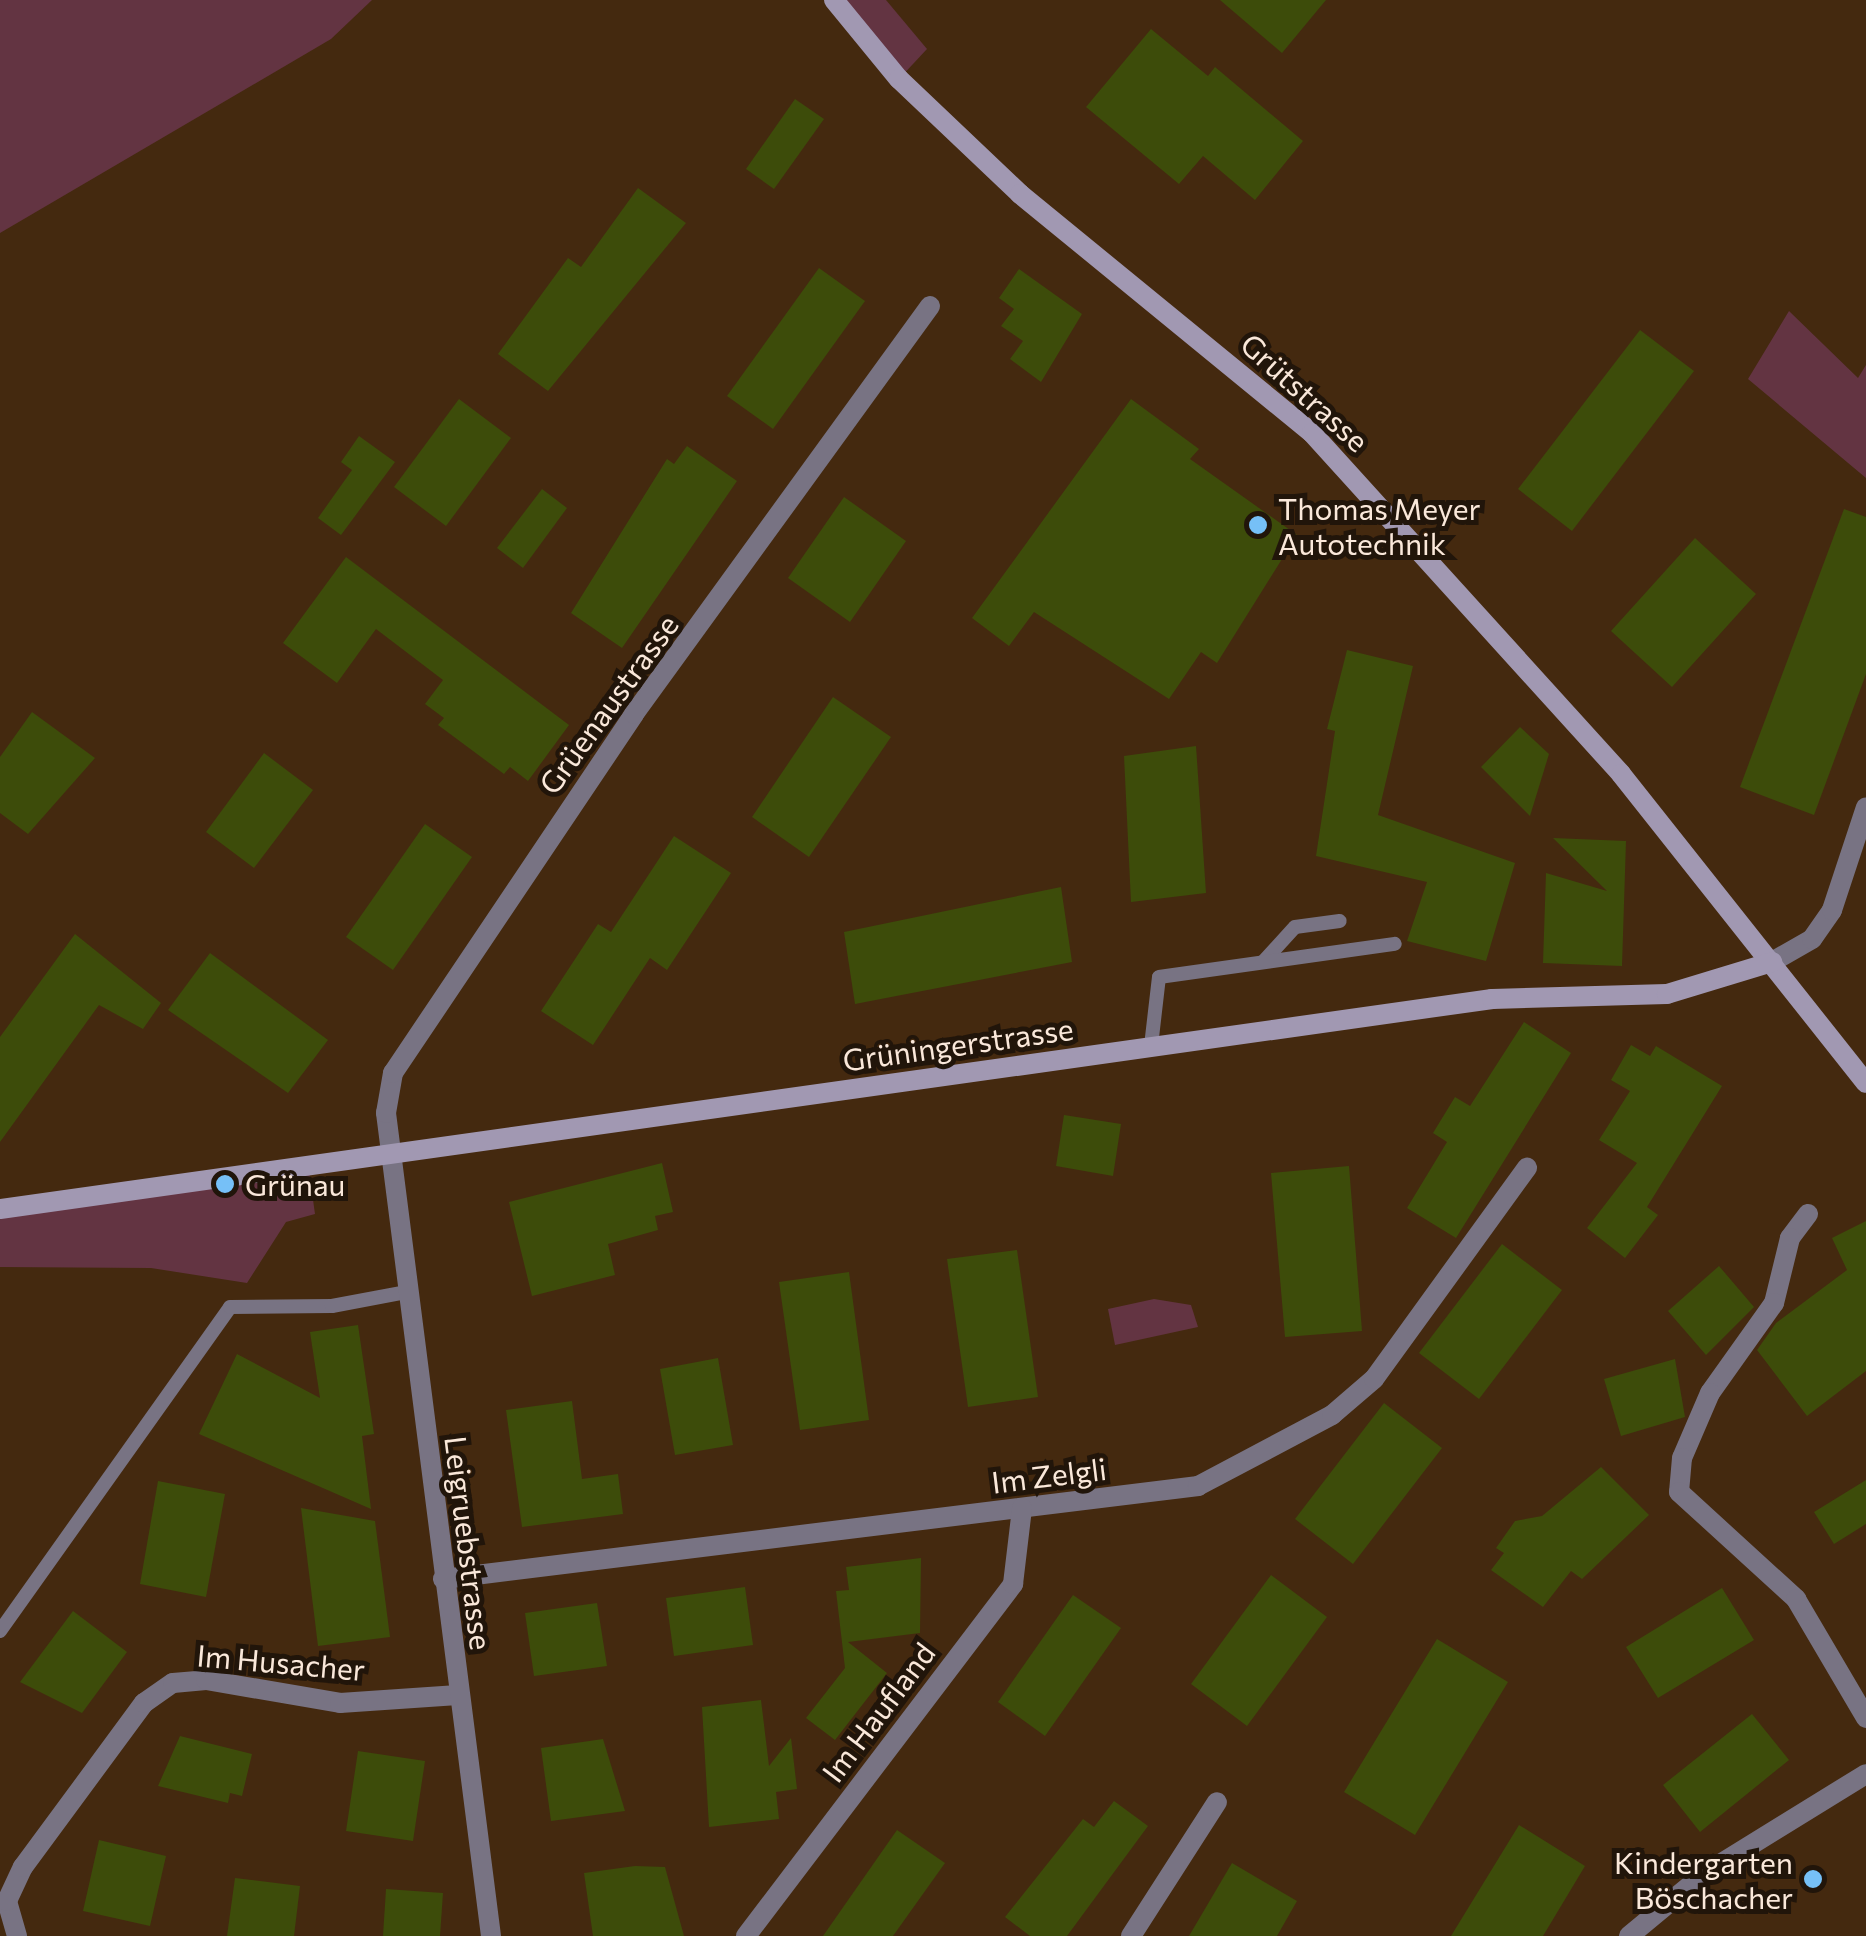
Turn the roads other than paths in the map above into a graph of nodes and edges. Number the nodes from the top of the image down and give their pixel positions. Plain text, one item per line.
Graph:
1 (834, 0) edge
2 (930, 306) dead end
3 (1866, 807) edge
4 (1340, 921) dead end
5 (1395, 944) dead end
6 (1263, 962) junction
7 (1772, 962) junction
8 (1151, 1046) junction
9 (1866, 1083) edge
10 (391, 1158) junction
11 (1527, 1168) dead end
12 (0, 1209) edge
13 (1808, 1214) dead end
14 (406, 1292) junction
15 (1022, 1509) junction
16 (442, 1579) junction
17 (0, 1631) edge
18 (458, 1695) junction
19 (1866, 1718) edge
20 (1866, 1774) edge
21 (1217, 1802) dead end
22 (18, 1936) edge
23 (491, 1936) edge
24 (746, 1936) edge
25 (1131, 1936) edge
26 (1629, 1936) edge

1 - 7 main road, Grütstrasse
2 - 10 street, Grüenaustrasse
3 - 7 street
4 - 6 lane
5 - 6 lane
6 - 8 lane
7 - 8 main road, Grüningerstrasse
7 - 9 main road
8 - 10 main road, Grüningerstrasse
10 - 12 main road, Grüningerstrasse
10 - 14 street, Leigruebstrasse
11 - 15 street, Im Zelgli
13 - 19 street
14 - 16 street, Leigruebstrasse
14 - 17 lane
15 - 16 street, Im Zelgli
15 - 24 street, Im Haufland
16 - 18 street, Leigruebstrasse
18 - 22 street, Im Husacher
18 - 23 street, Leigruebstrasse
20 - 26 street
21 - 25 street

